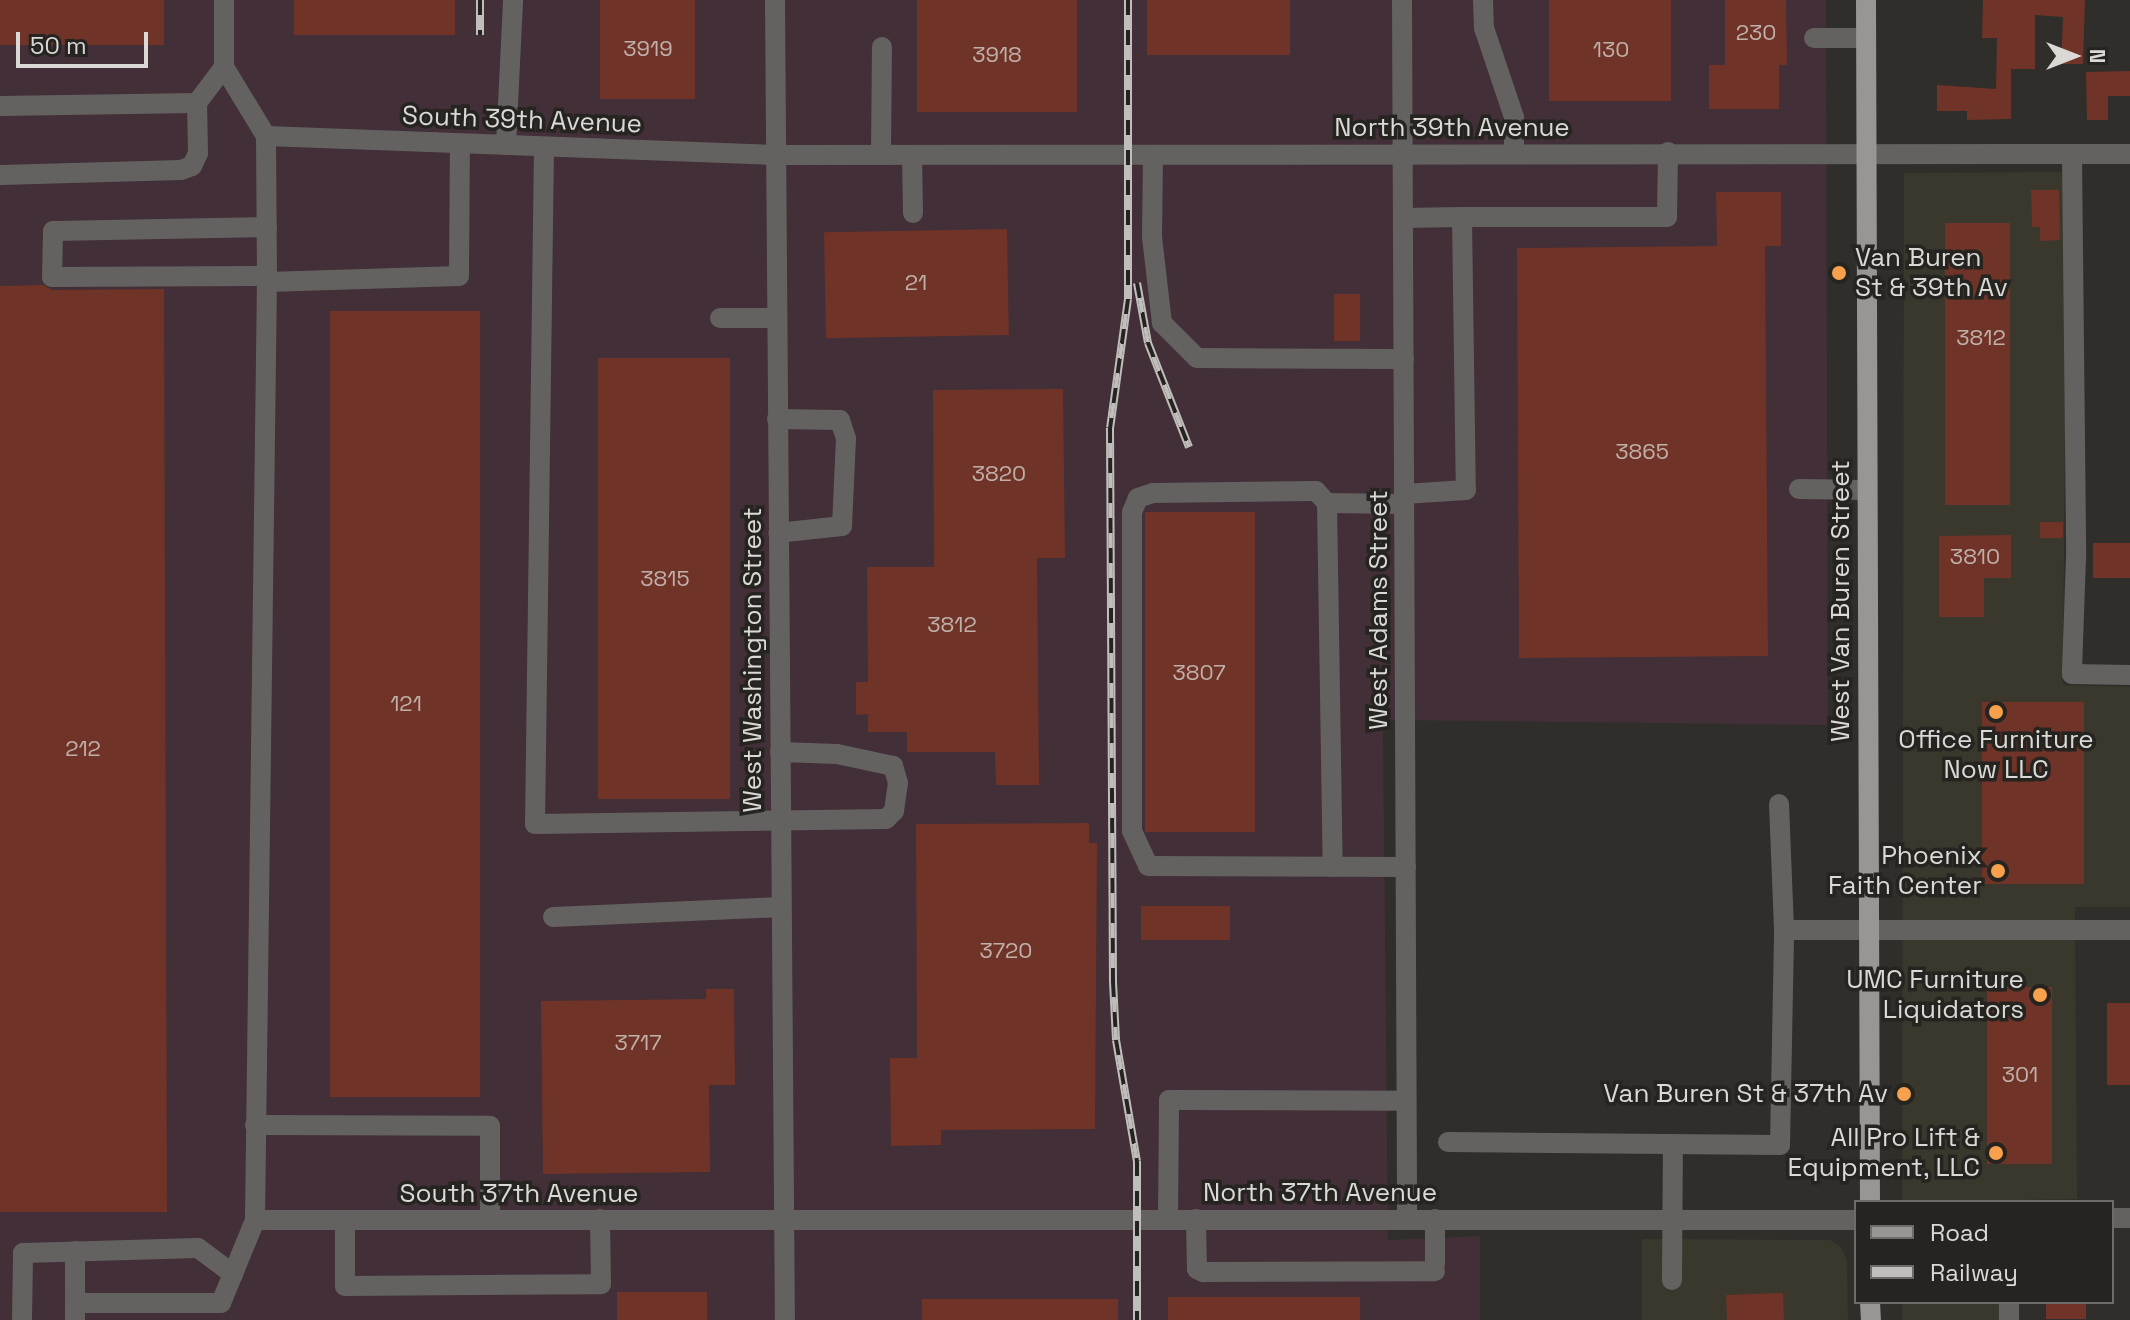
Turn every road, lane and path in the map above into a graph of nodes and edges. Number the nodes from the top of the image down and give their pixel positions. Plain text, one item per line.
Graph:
1 (224, 0) edge
2 (513, 0) edge
3 (775, 0) edge
4 (1402, 0) edge
5 (1483, 0) edge
6 (1866, 0) edge
7 (1814, 38) dead end
8 (1866, 38) junction
9 (882, 47) dead end
10 (224, 67) junction
11 (197, 103) junction
12 (0, 106) edge
13 (266, 136) junction
14 (460, 144) junction
15 (506, 145) junction
16 (544, 147) junction
17 (1866, 151) junction
18 (1668, 152) junction
19 (1514, 153) junction
20 (1403, 154) junction
21 (2130, 154) edge
22 (775, 155) junction
23 (881, 155) junction
24 (912, 155) junction
25 (1153, 155) junction
26 (2072, 155) junction
27 (0, 175) edge
28 (913, 213) dead end
29 (1462, 217) junction
30 (1403, 218) junction
31 (267, 227) junction
32 (267, 279) junction
33 (720, 318) dead end
34 (776, 318) junction
35 (1404, 359) junction
36 (777, 419) junction
37 (1799, 489) dead end
38 (1867, 490) junction
39 (1404, 499) junction
40 (1327, 503) junction
41 (778, 533) junction
42 (2130, 675) edge
43 (780, 752) junction
44 (1779, 804) dead end
45 (780, 822) junction
46 (1333, 867) junction
47 (1406, 867) junction
48 (781, 907) junction
49 (553, 917) dead end
50 (1869, 926) junction
51 (1784, 930) junction
52 (2130, 930) edge
53 (1406, 1101) junction
54 (255, 1125) junction
55 (1448, 1142) dead end
56 (1673, 1144) junction
57 (1870, 1200) edge
58 (600, 1219) junction
59 (784, 1219) junction
60 (1168, 1219) junction
61 (1196, 1219) junction
62 (1407, 1219) junction
63 (1435, 1219) junction
64 (1670, 1219) junction
65 (255, 1220) junction
66 (345, 1220) junction
67 (490, 1220) junction
68 (1854, 1220) edge
69 (75, 1251) junction
70 (233, 1274) junction
71 (1672, 1280) dead end
72 (75, 1311) edge
73 (22, 1320) edge
74 (785, 1320) edge

1 - 10 street
2 - 15 street
3 - 22 street, West Washington Street
4 - 20 street, West Adams Street
5 - 19 street
6 - 8 main road, West Van Buren Street
7 - 8 street
8 - 17 main road, West Van Buren Street
9 - 23 street
10 - 11 street
10 - 13 street
11 - 12 street
11 - 27 street
13 - 14 street, South 39th Avenue
13 - 31 street
14 - 15 street, South 39th Avenue
14 - 32 street
15 - 16 street, South 39th Avenue
16 - 22 street, South 39th Avenue
16 - 45 street
17 - 18 street, North 39th Avenue
17 - 26 street, North 39th Avenue
17 - 38 main road, West Van Buren Street
18 - 19 street, North 39th Avenue
18 - 29 street
19 - 20 street, North 39th Avenue
20 - 25 street, North 39th Avenue
20 - 30 street, West Adams Street
21 - 26 street, North 39th Avenue
22 - 23 street, North 39th Avenue
22 - 34 street, West Washington Street
23 - 24 street, North 39th Avenue
24 - 25 street, North 39th Avenue
24 - 28 street
25 - 35 street
26 - 42 street
29 - 30 street
29 - 39 street
30 - 35 street, West Adams Street
31 - 32 street
31 - 32 street
32 - 54 street
33 - 34 street
34 - 36 street, West Washington Street
35 - 39 street, West Adams Street
36 - 41 street, West Washington Street
36 - 41 street
37 - 38 street
38 - 50 main road, West Van Buren Street
39 - 40 street
39 - 47 street, West Adams Street
40 - 46 street
40 - 46 street
41 - 43 street, West Washington Street
43 - 45 street, West Washington Street
43 - 45 street
44 - 51 street
45 - 48 street, West Washington Street
46 - 47 street
47 - 53 street, West Adams Street
48 - 49 street
48 - 59 street, West Washington Street
50 - 51 street
50 - 52 street
50 - 57 main road, West Van Buren Street
51 - 56 street
53 - 60 street
53 - 62 street, West Adams Street
54 - 65 street
54 - 67 street
55 - 56 street
56 - 64 street
58 - 59 street, South 37th Avenue
58 - 66 street
58 - 67 street, South 37th Avenue
59 - 60 street, North 37th Avenue
59 - 74 street, West Washington Street
60 - 61 street, North 37th Avenue
61 - 62 street, North 37th Avenue
61 - 63 street
62 - 63 street, North 37th Avenue
63 - 64 street, North 37th Avenue
64 - 68 street, North 37th Avenue
64 - 71 street
65 - 66 street, South 37th Avenue
65 - 70 street
66 - 67 street, South 37th Avenue
69 - 70 street
69 - 72 street
69 - 73 street
70 - 72 street

